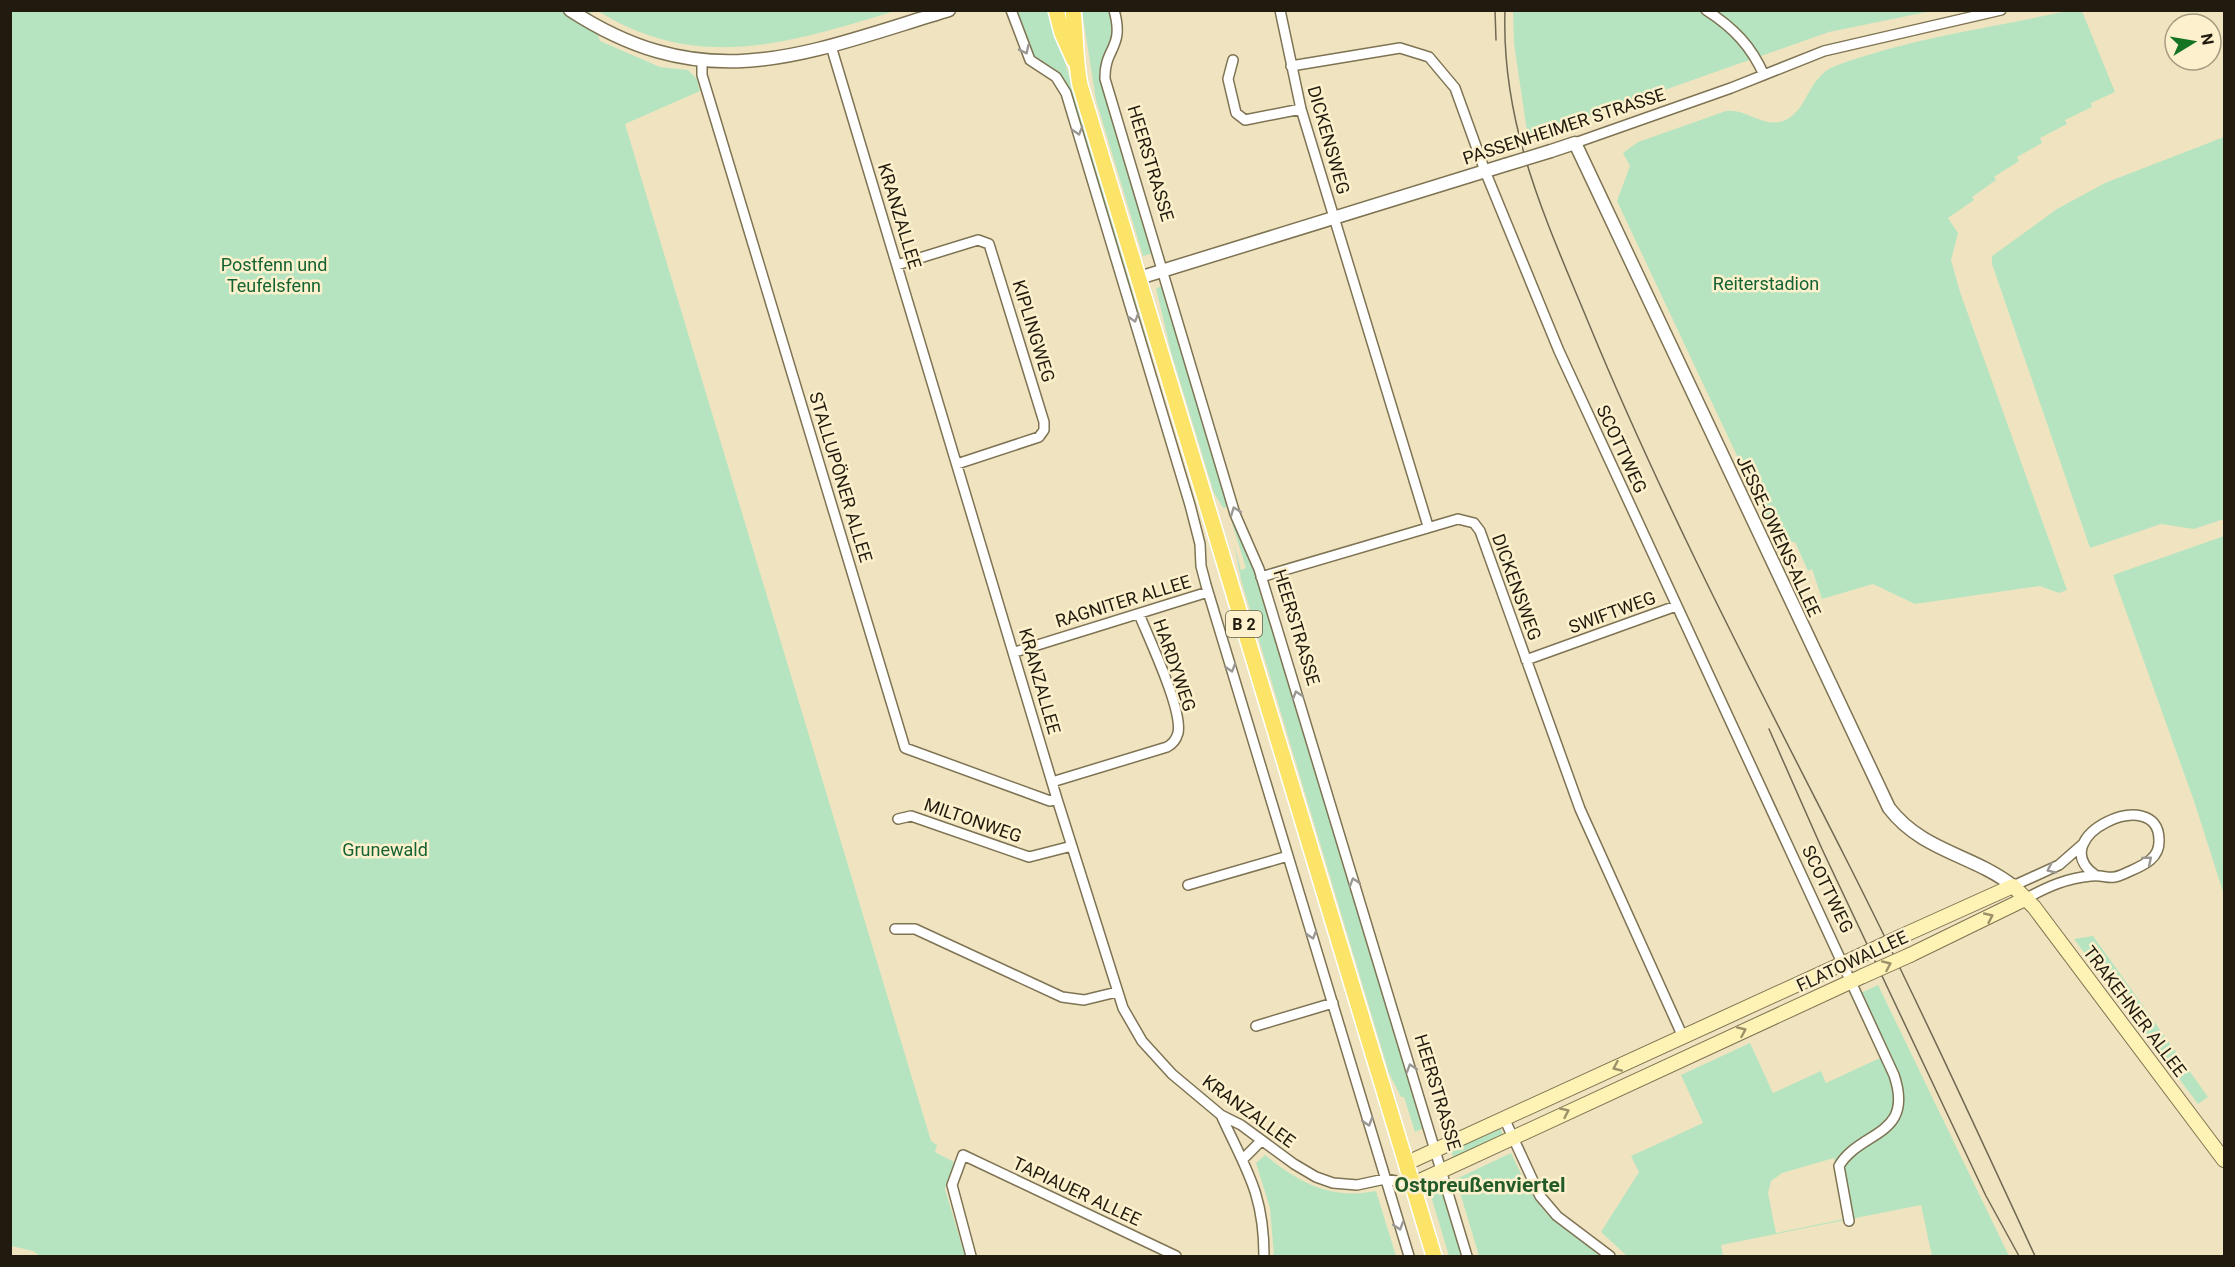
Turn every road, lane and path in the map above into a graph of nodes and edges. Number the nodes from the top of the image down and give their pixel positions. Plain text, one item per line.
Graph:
1 (570, 10) edge
2 (949, 10) edge
3 (1011, 10) edge
4 (1056, 10) edge
5 (1073, 10) edge
6 (1114, 10) edge
7 (1280, 10) edge
8 (1706, 10) edge
9 (2001, 10) edge
10 (831, 46) junction
11 (1233, 60) dead end
12 (702, 61) junction
13 (1075, 63) junction
14 (1291, 66) junction
15 (1764, 75) junction
16 (1301, 109) junction
17 (1575, 143) junction
18 (1485, 171) junction
19 (1334, 219) junction
20 (897, 265) junction
21 (1163, 271) junction
22 (1139, 279) junction
23 (957, 464) junction
24 (1428, 526) junction
25 (1261, 577) junction
26 (1208, 592) junction
27 (1676, 606) junction
28 (1139, 614) junction
29 (1014, 652) junction
30 (1526, 660) junction
31 (1052, 782) junction
32 (1057, 799) junction
33 (898, 819) dead end
34 (2083, 844) junction
35 (1072, 846) junction
36 (1288, 856) junction
37 (2095, 875) junction
38 (1188, 885) dead end
39 (2013, 886) junction
40 (2027, 898) junction
41 (895, 929) dead end
42 (1850, 960) junction
43 (1858, 979) junction
44 (1117, 992) junction
45 (1333, 1003) junction
46 (1256, 1026) dead end
47 (1683, 1036) junction
48 (1692, 1054) junction
49 (1221, 1115) junction
50 (1504, 1118) junction
51 (1512, 1137) junction
52 (1261, 1141) junction
53 (1435, 1149) junction
54 (1243, 1159) junction
55 (2224, 1160) edge
56 (1407, 1163) junction
57 (1441, 1169) junction
58 (1385, 1179) junction
59 (1413, 1184) junction
60 (1849, 1221) dead end
61 (971, 1257) edge
62 (1176, 1257) edge
63 (1264, 1257) edge
64 (1408, 1257) edge
65 (1434, 1257) edge
66 (1467, 1257) edge
67 (1610, 1257) edge

1 - 12 street
2 - 10 street
3 -> 26 street
4 - 13 main road, B 2
5 - 13 main road, B 2
6 - 21 street, HEERSTRASSE
7 - 14 street, DICKENSWEG
8 - 15 street
9 - 15 street, PASSENHEIMER STRASSE
10 - 12 street
10 - 20 street, KRANZALLEE
11 - 16 street
12 - 32 street, STALLUPÖNER ALLEE
13 - 22 main road, B 2
14 - 16 street, DICKENSWEG
14 - 18 street, SCOTTWEG
15 - 17 street, PASSENHEIMER STRASSE
16 - 19 street, DICKENSWEG
17 - 18 street, PASSENHEIMER STRASSE, bridge
17 - 39 street, JESSE-OWENS-ALLEE
18 - 19 street, PASSENHEIMER STRASSE
18 - 27 street, SCOTTWEG
19 - 21 street, PASSENHEIMER STRASSE
19 - 24 street, DICKENSWEG
20 - 23 street, KRANZALLEE
20 - 23 street, KIPLINGWEG
21 - 22 street, PASSENHEIMER STRASSE
25 -> 21 street, HEERSTRASSE
22 - 56 main road, B 2
23 - 29 street, KRANZALLEE
24 - 25 street
24 - 30 street, DICKENSWEG
53 -> 25 street, HEERSTRASSE
26 - 28 street, RAGNITER ALLEE
26 -> 36 street
27 - 30 street, SWIFTWEG
27 - 42 street, SCOTTWEG
28 - 29 street, RAGNITER ALLEE
28 - 31 street, HARDYWEG
29 - 31 street, KRANZALLEE
30 - 47 street, DICKENSWEG
31 - 32 street, KRANZALLEE
32 - 35 street, KRANZALLEE
33 - 35 street, MILTONWEG
34 - 37 street
37 -> 34 street
34 -> 39 street
35 - 44 street, KRANZALLEE
36 - 38 street
36 -> 45 street
37 - 40 street
39 - 40 main road, TRAKEHNER ALLEE
39 - 42 main road, FLATOWALLEE, bridge
43 -> 40 main road, FLATOWALLEE, bridge
40 - 55 main road, TRAKEHNER ALLEE
41 - 44 street
42 - 43 street, SCOTTWEG
42 - 47 main road, FLATOWALLEE
48 -> 43 main road, FLATOWALLEE
43 - 60 street, SCOTTWEG
44 - 49 street, KRANZALLEE
45 - 46 street
45 -> 58 street
47 - 48 main road
47 -> 50 main road, FLATOWALLEE
51 -> 48 main road, FLATOWALLEE
49 - 52 street, KRANZALLEE
49 - 54 street
50 - 51 street
50 - 53 main road, FLATOWALLEE
51 - 57 main road, FLATOWALLEE
51 - 67 street
52 - 54 street
52 - 58 street, KRANZALLEE
53 - 56 main road, FLATOWALLEE
53 - 57 street, HEERSTRASSE
54 - 63 street
56 - 58 street
56 - 59 main road, B 2
57 - 59 main road, FLATOWALLEE
57 - 66 street, HEERSTRASSE
58 - 59 street
58 -> 64 street
59 - 65 main road, B 2
61 - 62 street, TAPIAUER ALLEE

